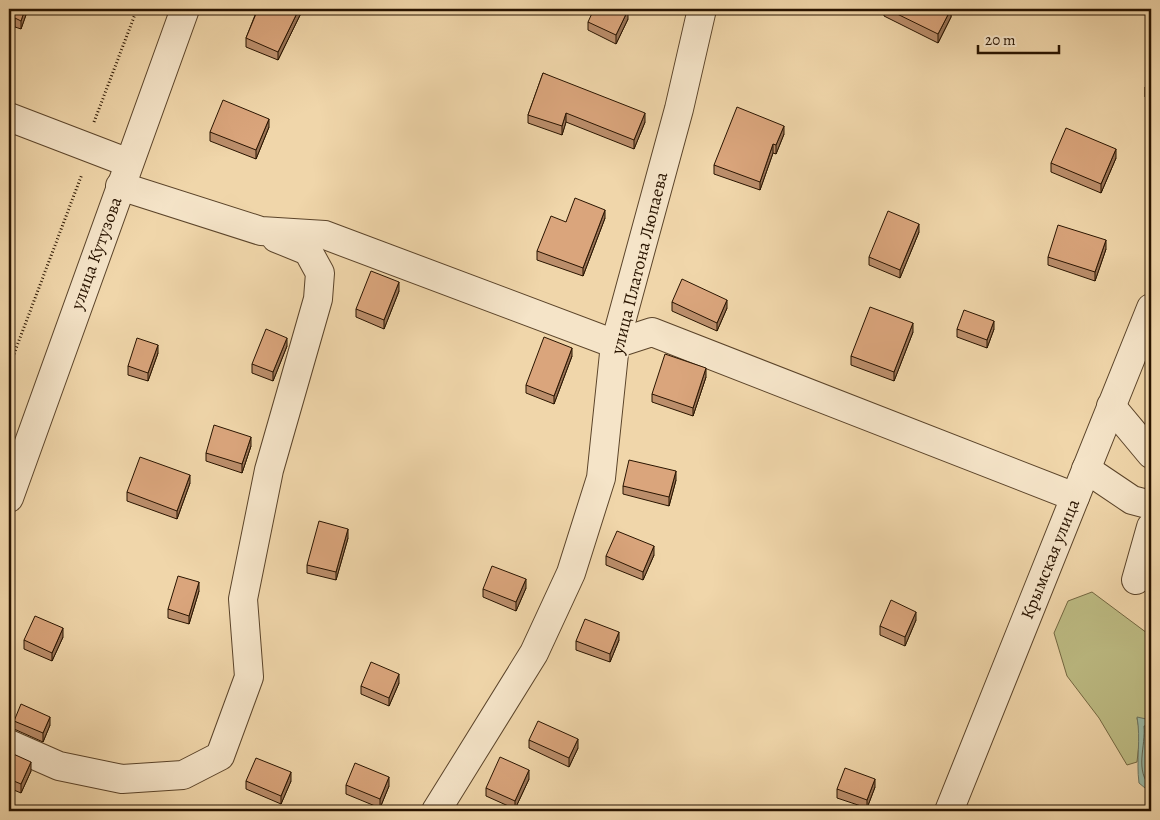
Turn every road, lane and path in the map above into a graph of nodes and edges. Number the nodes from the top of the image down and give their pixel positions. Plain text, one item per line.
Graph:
1 (137, 9) edge
2 (185, 9) edge
3 (702, 9) edge
4 (9, 117) edge
5 (91, 148) junction
6 (125, 174) junction
7 (261, 231) junction
8 (1151, 308) edge
9 (615, 344) junction
10 (9, 367) edge
11 (1111, 406) junction
12 (1151, 454) edge
13 (1086, 469) junction
14 (1074, 497) junction
15 (9, 498) edge
16 (1151, 505) edge
17 (1151, 528) edge
18 (1136, 580) dead end
19 (9, 744) edge
20 (436, 811) edge
21 (950, 811) edge

1 - 5 path
2 - 6 street, улица Кутузова
3 - 9 street, улица Платона Люпаева
4 - 5 street
5 - 6 street
5 - 10 path
6 - 7 street
6 - 15 street, улица Кутузова
7 - 9 street
7 - 19 street
8 - 11 street, Крымская улица
9 - 14 street
9 - 20 street, улица Платона Люпаева
11 - 12 street
11 - 13 street, Крымская улица
13 - 14 street, Крымская улица
13 - 16 street
14 - 21 street, Крымская улица
17 - 18 street

